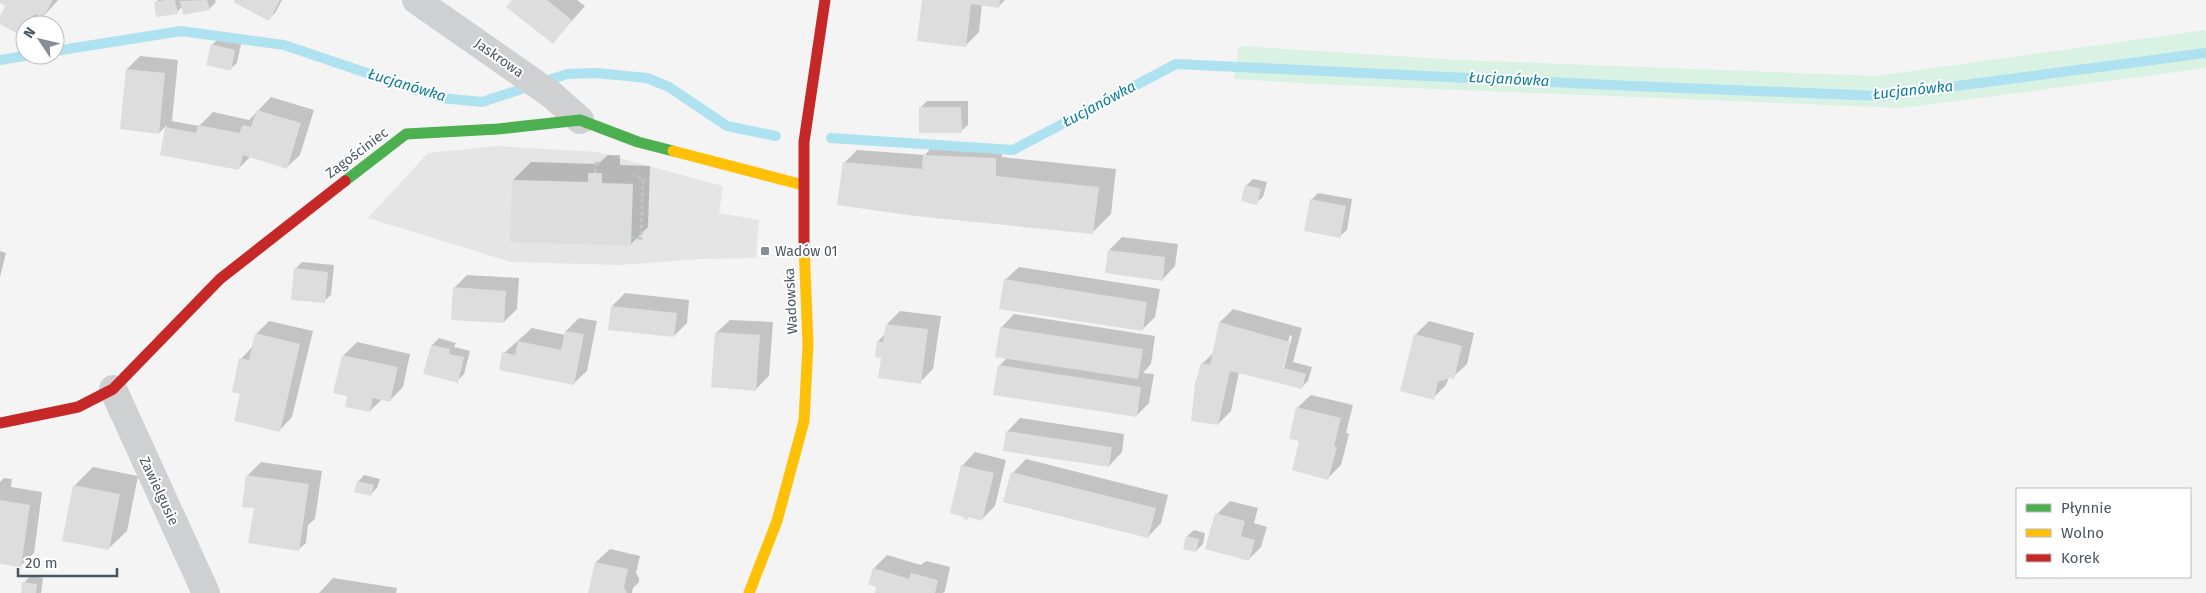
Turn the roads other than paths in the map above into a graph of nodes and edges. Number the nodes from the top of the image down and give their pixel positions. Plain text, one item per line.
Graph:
1 (416, 0) edge
2 (825, 0) edge
3 (580, 120) junction
4 (803, 186) junction
5 (113, 390) junction
6 (0, 423) edge
7 (206, 593) edge
8 (749, 593) edge

1 - 3 street, Jaskrowa
2 - 4 street, Wadowska
3 - 4 street, Zagościniec
3 - 5 street, Zagościniec
4 - 8 street, Wadowska
5 - 6 street, Zagościniec
5 - 7 street, Zawielgusie

